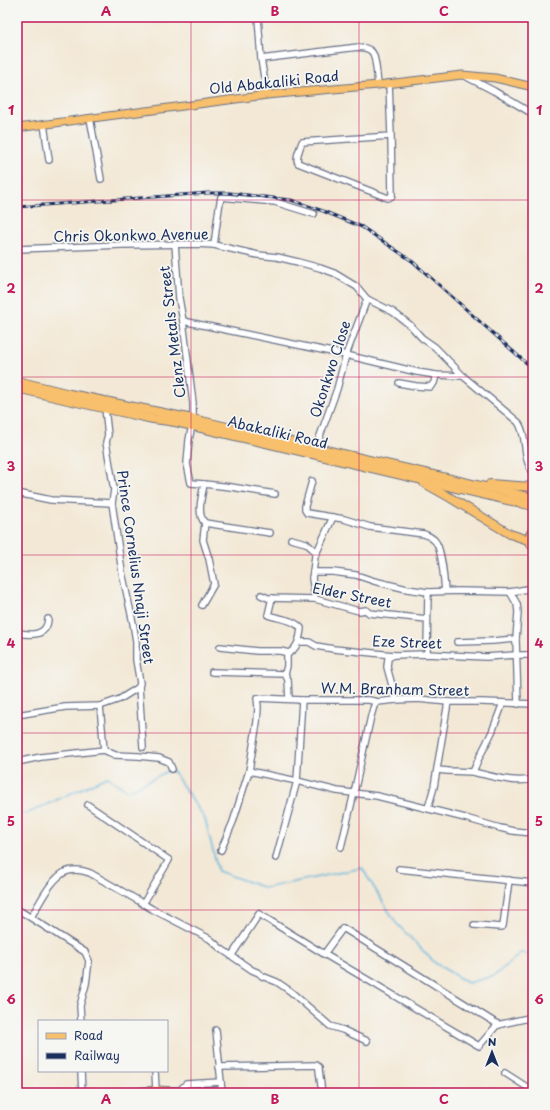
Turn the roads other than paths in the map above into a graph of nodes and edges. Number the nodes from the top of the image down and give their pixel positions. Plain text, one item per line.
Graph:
1 (258, 17) edge
2 (261, 59) junction
3 (462, 75) junction
4 (389, 83) junction
5 (378, 85) junction
6 (533, 87) edge
7 (267, 95) junction
8 (533, 114) edge
9 (90, 118) junction
10 (44, 124) junction
11 (17, 128) edge
12 (391, 136) junction
13 (49, 160) dead end
14 (101, 179) dead end
15 (314, 214) dead end
16 (175, 244) junction
17 (214, 245) junction
18 (17, 249) edge
19 (367, 299) junction
20 (183, 321) junction
21 (346, 355) junction
22 (436, 375) junction
23 (463, 376) junction
24 (17, 381) edge
25 (398, 383) dead end
26 (17, 388) edge
27 (105, 408) junction
28 (192, 422) junction
29 (316, 447) junction
30 (533, 474) edge
31 (416, 479) junction
32 (312, 481) dead end
33 (467, 483) junction
34 (204, 484) junction
35 (533, 487) edge
36 (17, 493) edge
37 (275, 494) dead end
38 (533, 498) edge
39 (112, 503) junction
40 (533, 506) edge
41 (333, 517) junction
42 (205, 523) junction
43 (533, 530) edge
44 (270, 533) dead end
45 (291, 539) dead end
46 (531, 544) edge
47 (316, 552) junction
48 (313, 572) junction
49 (533, 588) edge
50 (445, 591) junction
51 (428, 592) junction
52 (510, 592) junction
53 (261, 595) dead end
54 (272, 598) junction
55 (315, 599) junction
56 (202, 605) dead end
57 (48, 619) dead end
58 (427, 619) junction
59 (17, 633) edge
60 (516, 639) junction
61 (299, 642) junction
62 (457, 642) dead end
63 (220, 647) dead end
64 (289, 653) junction
65 (427, 654) junction
66 (394, 655) junction
67 (516, 655) junction
68 (533, 655) edge
69 (212, 672) dead end
70 (285, 674) junction
71 (139, 687) junction
72 (289, 699) junction
73 (302, 700) junction
74 (396, 700) junction
75 (377, 702) junction
76 (448, 702) junction
77 (504, 703) junction
78 (518, 704) junction
79 (533, 704) edge
80 (100, 706) junction
81 (17, 715) edge
82 (143, 747) dead end
83 (104, 750) junction
84 (17, 762) edge
85 (172, 769) dead end
86 (437, 770) junction
87 (249, 771) junction
88 (473, 772) junction
89 (533, 780) edge
90 (298, 781) junction
91 (354, 793) junction
92 (88, 805) dead end
93 (428, 808) junction
94 (533, 833) edge
95 (342, 847) dead end
96 (221, 850) dead end
97 (276, 858) dead end
98 (399, 869) dead end
99 (509, 880) junction
100 (533, 883) edge
101 (143, 904) junction
102 (17, 909) edge
103 (31, 917) junction
104 (474, 925) dead end
105 (324, 954) junction
106 (232, 955) junction
107 (533, 1017) edge
108 (81, 1020) edge
109 (499, 1025) junction
110 (216, 1030) dead end
111 (367, 1041) dead end
112 (219, 1067) junction
113 (81, 1072) edge
114 (155, 1072) edge
115 (505, 1073) dead end
116 (221, 1082) junction
117 (156, 1090) junction
118 (533, 1090) edge
119 (180, 1092) edge
120 (221, 1092) edge
121 (82, 1093) edge
122 (123, 1093) edge
123 (322, 1093) edge

1 - 2 street
2 - 5 street
2 - 7 street
3 - 4 main road, Old Abakaliki Road
3 - 6 main road, Old Abakaliki Road
3 - 8 street
4 - 5 main road, Old Abakaliki Road
4 - 12 street
5 - 7 main road, Old Abakaliki Road
7 - 9 main road, Old Abakaliki Road
9 - 10 main road, Old Abakaliki Road
9 - 14 street
10 - 11 main road, Old Abakaliki Road
10 - 13 street
12 - 12 street
15 - 17 street
16 - 17 street, Chris Okonkwo Avenue
16 - 18 street, Chris Okonkwo Avenue
16 - 20 street, Clenz Metals Street
17 - 19 street, Chris Okonkwo Avenue
19 - 21 street, Okonkwo Close
19 - 23 street, Chris Okonkwo Avenue
20 - 21 street
20 - 28 street, Clenz Metals Street
21 - 22 street
21 - 29 street, Okonkwo Close
22 - 23 street
22 - 25 street
23 - 30 street, Chris Okonkwo Avenue
24 - 28 highway, Abakaliki Road
26 - 27 highway, Abakaliki Road
27 - 28 highway, Abakaliki Road
27 - 39 street, Prince Cornelius Nnaji Street
28 - 29 highway, Abakaliki Road
28 - 31 highway, Abakaliki Road
28 - 34 street, Clenz Metals Street
29 - 33 highway, Abakaliki Road
31 - 40 highway, Abakaliki Road
31 - 46 highway
32 - 41 street
33 - 35 highway
33 - 38 highway, Abakaliki Road
34 - 37 street
34 - 42 street
36 - 39 street
39 - 71 street, Prince Cornelius Nnaji Street
41 - 47 street
41 - 50 street
42 - 44 street
42 - 56 street
43 - 46 main road
45 - 47 street
47 - 48 street
48 - 51 street
48 - 55 street
49 - 52 street
50 - 51 street
50 - 52 street
51 - 58 street
52 - 60 street
53 - 54 street, Elder Street
54 - 55 street, Elder Street
54 - 61 street
55 - 58 street, Elder Street
57 - 59 street
58 - 65 street
60 - 62 street
60 - 67 street
61 - 64 street
61 - 66 street, Eze Street
63 - 64 street
64 - 70 street
65 - 66 street, Eze Street
65 - 67 street, Eze Street
66 - 74 street
67 - 68 street, Eze Street
67 - 78 street
69 - 70 street
70 - 72 street
71 - 80 street
71 - 82 street, Prince Cornelius Nnaji Street
72 - 73 street, W.M. Branham Street
72 - 87 street, W.M. Branham Street
73 - 75 street, W.M. Branham Street
73 - 90 street
74 - 75 street, W.M. Branham Street
74 - 76 street, W.M. Branham Street
75 - 91 street
76 - 77 street, W.M. Branham Street
76 - 86 street
77 - 78 street, W.M. Branham Street
77 - 88 street
78 - 79 street, W.M. Branham Street
80 - 81 street
80 - 83 street
83 - 84 street
83 - 85 street
86 - 88 street
86 - 93 street
87 - 90 street
87 - 96 street
88 - 89 street
90 - 91 street
90 - 97 street
91 - 93 street
91 - 95 street
92 - 101 street
93 - 94 street
98 - 99 street
99 - 100 street
99 - 104 street
101 - 103 street
101 - 106 street
102 - 103 street
103 - 108 street
105 - 106 street
105 - 109 street
105 - 109 street
106 - 111 street
107 - 109 street
110 - 112 street
112 - 116 street
112 - 123 street
113 - 121 street
114 - 117 street
115 - 118 street
116 - 119 street
116 - 120 street
117 - 119 main road
117 - 122 main road
119 - 120 street

